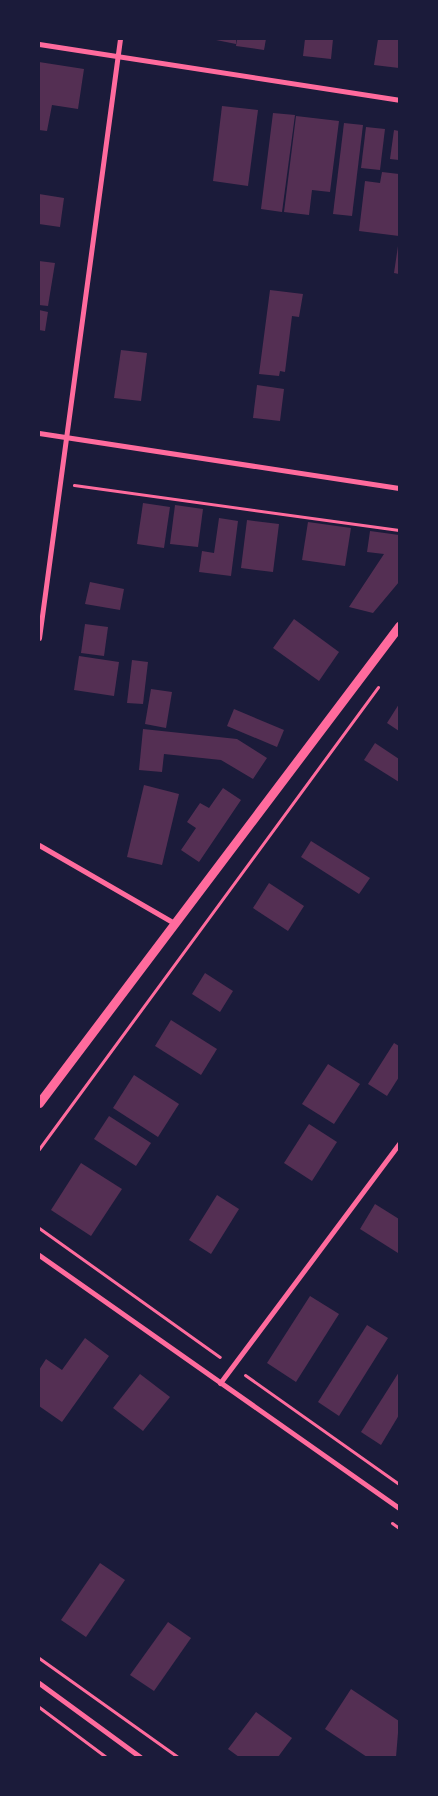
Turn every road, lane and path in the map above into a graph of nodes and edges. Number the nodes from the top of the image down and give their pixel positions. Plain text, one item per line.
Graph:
1 (120, 39) edge
2 (39, 44) edge
3 (117, 56) junction
4 (399, 100) edge
5 (39, 433) edge
6 (66, 438) junction
7 (60, 483) junction
8 (399, 488) edge
9 (399, 530) edge
10 (399, 626) edge
11 (39, 638) edge
12 (382, 681) dead end
13 (39, 845) edge
14 (176, 924) junction
15 (39, 1103) edge
16 (399, 1144) edge
17 (39, 1149) edge
18 (39, 1256) edge
19 (220, 1383) junction
20 (399, 1508) edge
21 (39, 1658) edge
22 (39, 1683) edge
23 (39, 1707) edge
24 (106, 1757) edge
25 (140, 1757) edge
26 (178, 1757) edge

1 - 3 street
2 - 3 street
3 - 4 street
3 - 6 street
5 - 6 street
6 - 7 street
6 - 8 street
7 - 9 path
7 - 11 street
10 - 14 street
12 - 17 path
13 - 14 street
14 - 15 street
16 - 19 street
18 - 19 street
19 - 20 street
21 - 26 path
22 - 25 street
23 - 24 path

